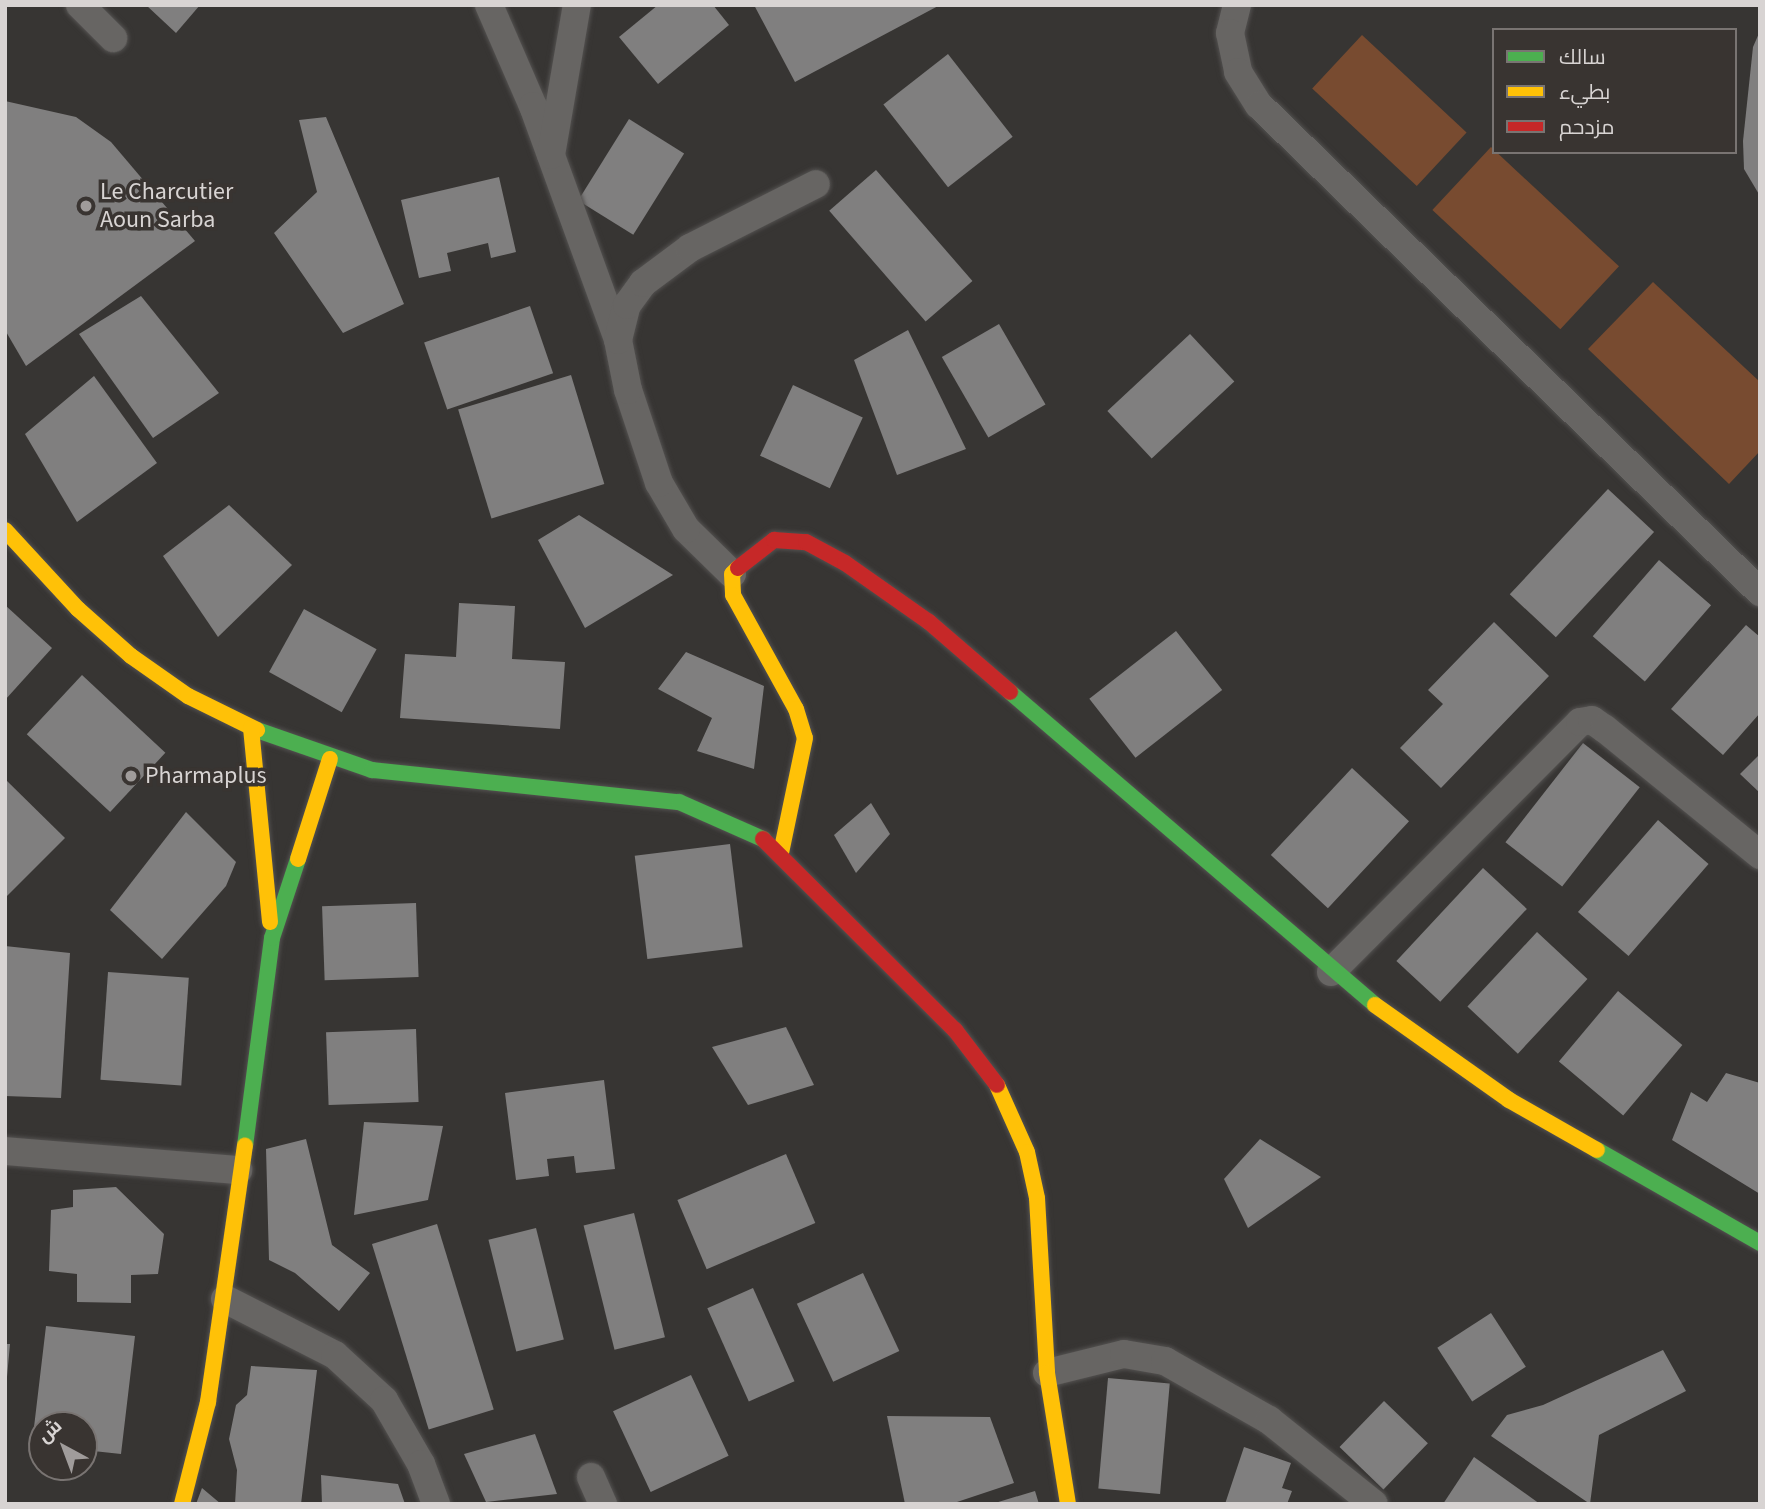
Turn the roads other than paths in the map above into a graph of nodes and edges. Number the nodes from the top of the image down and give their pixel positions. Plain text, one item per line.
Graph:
1 (80, 5) edge
2 (489, 5) edge
3 (577, 5) edge
4 (1237, 5) edge
5 (113, 38) dead end
6 (551, 155) junction
7 (816, 184) dead end
8 (618, 340) junction
9 (5, 530) edge
10 (732, 575) junction
11 (1760, 592) edge
12 (251, 729) junction
13 (330, 759) junction
14 (781, 853) junction
15 (1760, 855) edge
16 (272, 939) junction
17 (1331, 972) junction
18 (5, 1151) edge
19 (238, 1170) junction
20 (1760, 1243) edge
21 (225, 1300) junction
22 (1047, 1373) junction
23 (591, 1477) dead end
24 (182, 1504) edge
25 (436, 1504) edge
26 (603, 1504) edge
27 (1068, 1504) edge
28 (1374, 1504) edge

1 - 5 street
2 - 6 street
3 - 6 street
4 - 11 street
6 - 8 street
7 - 8 street
8 - 10 street
9 - 12 street
10 - 14 street
10 - 17 street
12 - 13 street
12 - 16 street
13 - 14 street
13 - 16 street
14 - 22 street
15 - 17 street
16 - 19 street
17 - 20 street
18 - 19 street
19 - 21 street
21 - 24 street
21 - 25 street
22 - 27 street
22 - 28 street
23 - 26 street

